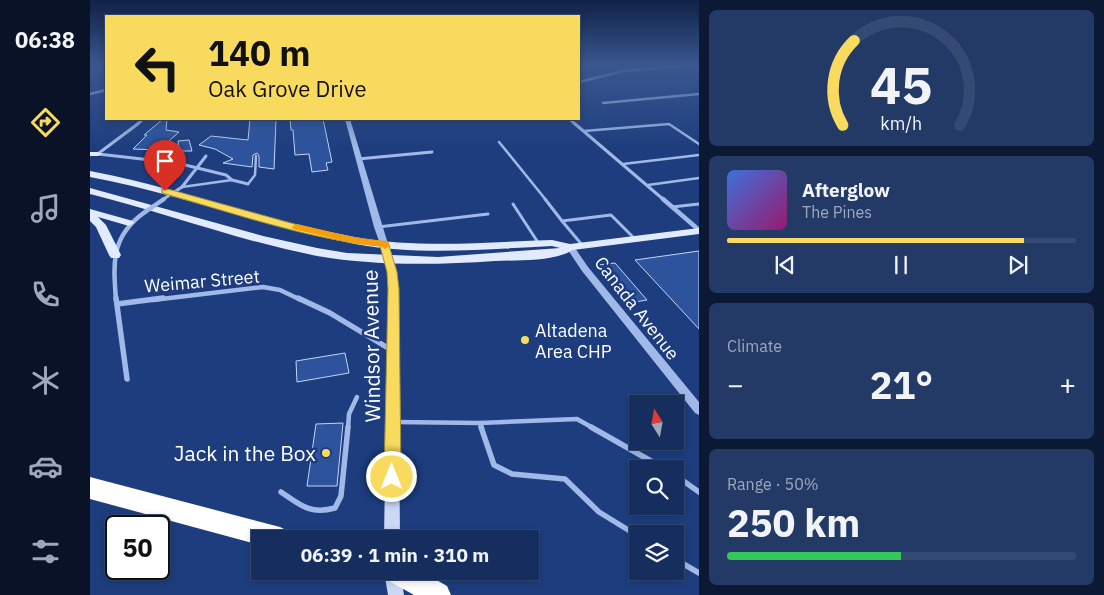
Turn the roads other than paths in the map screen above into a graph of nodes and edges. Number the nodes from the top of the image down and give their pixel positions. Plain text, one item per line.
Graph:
1 (699, 94) edge
2 (603, 103) dead end
3 (143, 120) edge
4 (347, 120) edge
5 (570, 120) edge
6 (584, 131) junction
7 (499, 142) dead end
8 (699, 144) edge
9 (432, 152) dead end
10 (94, 154) edge
11 (699, 155) edge
12 (206, 156) dead end
13 (256, 156) dead end
14 (358, 159) junction
15 (623, 164) junction
16 (196, 168) junction
17 (90, 174) edge
18 (699, 178) edge
19 (232, 180) junction
20 (248, 184) joint
21 (648, 185) junction
22 (182, 187) junction
23 (90, 191) edge
24 (512, 204) dead end
25 (699, 204) edge
26 (672, 207) junction
27 (90, 212) edge
28 (488, 214) dead end
29 (90, 216) edge
30 (562, 221) junction
31 (129, 223) junction
32 (378, 227) junction
33 (699, 230) edge
34 (636, 240) junction
35 (384, 244) junction
36 (539, 244) junction
37 (583, 246) junction
38 (570, 247) junction
39 (115, 254) junction
40 (390, 260) junction
41 (118, 304) junction
42 (393, 352) junction
43 (127, 379) dead end
44 (357, 397) dead end
45 (699, 410) edge
46 (393, 422) junction
47 (480, 423) junction
48 (649, 460) edge
49 (684, 481) edge
50 (90, 488) edge
51 (281, 492) dead end
52 (699, 492) edge
53 (392, 530) edge
54 (251, 531) edge
55 (629, 531) edge
56 (684, 564) edge
57 (699, 573) edge
58 (393, 582) edge
59 (438, 595) edge

1 - 2 street
3 - 10 street
4 - 14 street
5 - 6 street
6 - 8 lane
6 - 15 street
7 - 30 lane
9 - 14 street
10 - 16 street
11 - 15 lane
12 - 16 street
13 - 20 lane
14 - 32 street
15 - 21 street
16 - 19 street
16 - 22 street
17 - 35 main road
18 - 21 lane
19 - 20 street
19 - 22 lane
21 - 26 street
22 - 31 street, bridge
23 - 40 main road
24 - 36 lane
25 - 26 lane
26 - 33 street
27 - 31 main road
28 - 32 lane
29 - 39 main road
30 - 34 lane
30 - 37 lane
31 - 39 street
32 - 35 street
33 - 34 main road
34 - 37 main road
35 - 36 main road
35 - 40 main road, Windsor Avenue
36 - 38 main road
37 - 38 main road
38 - 40 main road
38 - 45 street, Canada Avenue
39 - 41 street
40 - 42 main road, Windsor Avenue
41 - 42 street, Weimar Street
41 - 43 street
42 - 46 main road, Windsor Avenue
44 - 51 lane
46 - 47 lane
46 - 53 main road, Windsor Avenue
47 - 48 lane
47 - 55 lane
49 - 52 lane
50 - 54 highway
56 - 57 lane
58 - 59 highway

